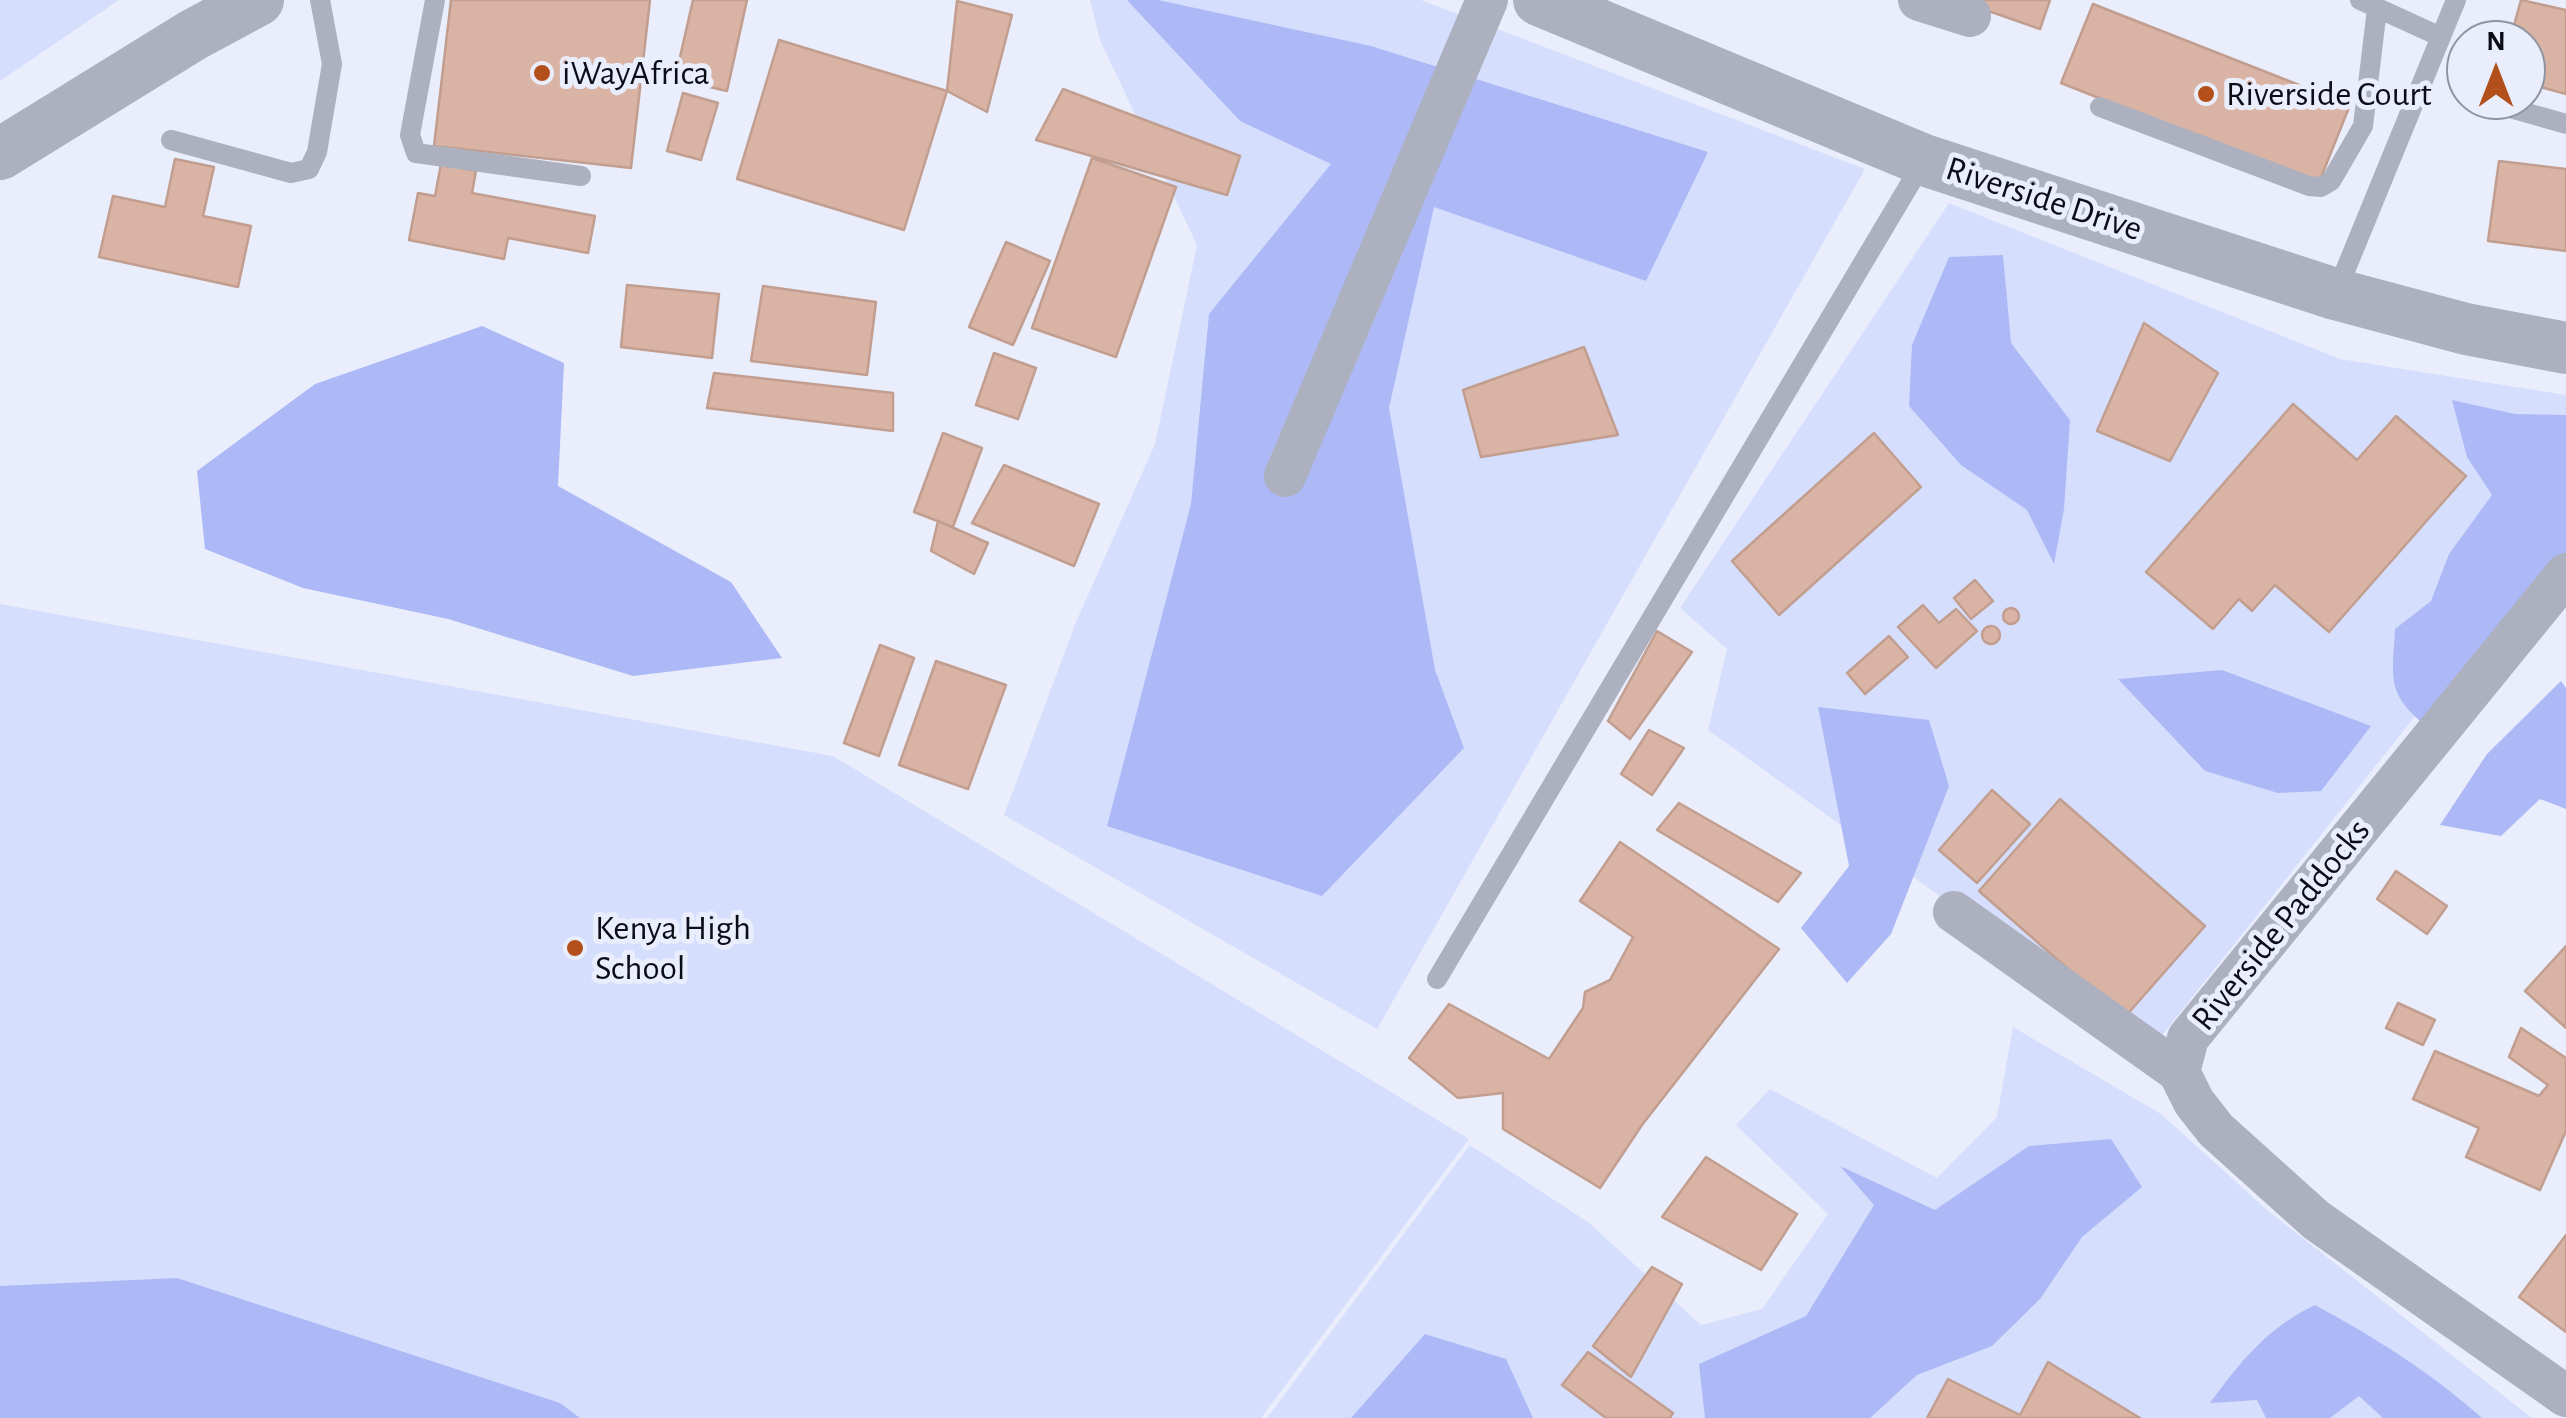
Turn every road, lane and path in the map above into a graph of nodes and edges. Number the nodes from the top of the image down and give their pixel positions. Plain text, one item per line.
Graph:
1 (258, 0) edge
2 (320, 0) edge
3 (435, 0) edge
4 (1486, 0) edge
5 (1539, 0) edge
6 (1919, 0) edge
7 (2456, 0) edge
8 (2369, 4) edge
9 (1970, 16) dead end
10 (2441, 37) junction
11 (2100, 107) dead end
12 (171, 140) dead end
13 (0, 154) edge
14 (1924, 160) junction
15 (581, 176) dead end
16 (2336, 294) junction
17 (2566, 348) edge
18 (1285, 476) dead end
19 (2566, 574) edge
20 (1954, 912) dead end
21 (1436, 979) dead end
22 (2179, 1072) junction
23 (2566, 1396) edge

1 - 13 street
2 - 12 lane
3 - 15 lane
4 - 18 street
5 - 14 street, Riverside Drive
6 - 9 street
7 - 10 lane
8 - 10 lane
8 - 11 lane
10 - 16 lane
14 - 16 street, Riverside Drive
14 - 21 lane
16 - 17 street, Riverside Drive
19 - 22 street, Riverside Paddocks
20 - 22 street
22 - 23 street, Riverside Paddocks

